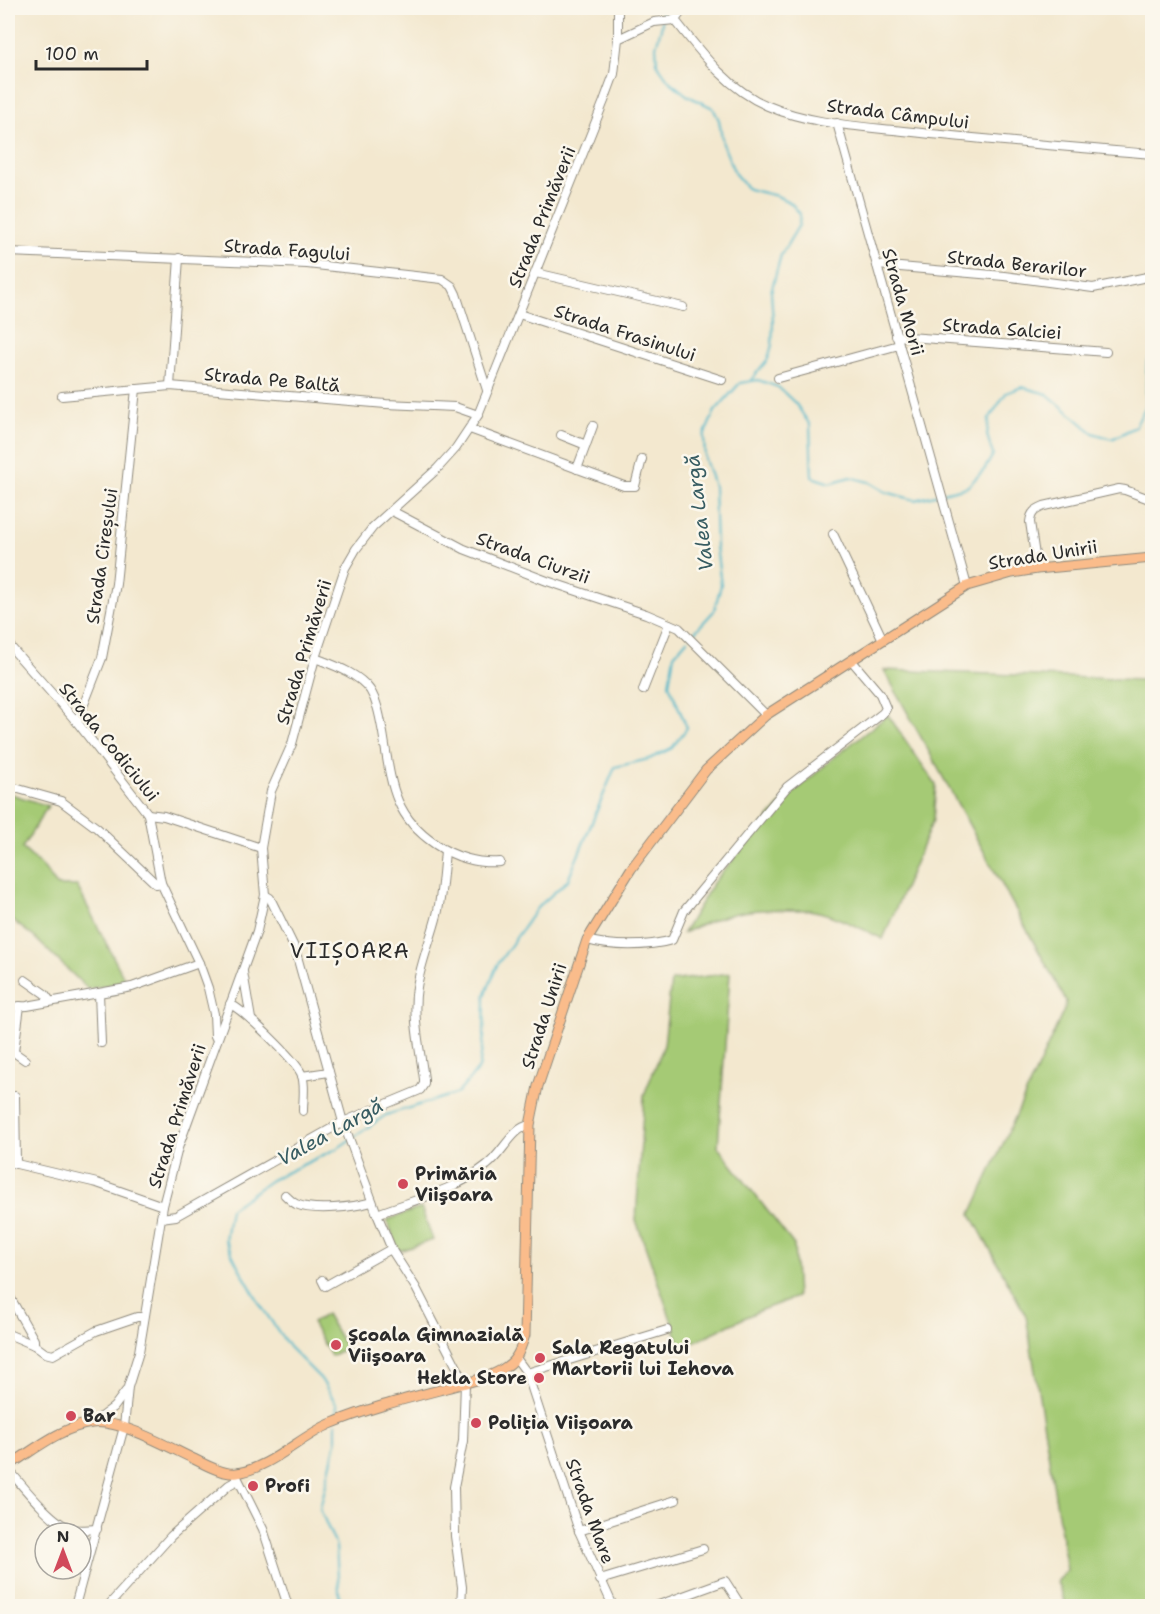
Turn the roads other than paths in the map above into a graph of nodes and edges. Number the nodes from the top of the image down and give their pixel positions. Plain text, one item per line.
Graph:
1 (618, 8) edge
2 (684, 8) edge
3 (671, 21) junction
4 (618, 39) junction
5 (837, 123) junction
6 (1152, 153) edge
7 (8, 252) edge
8 (180, 258) junction
9 (877, 265) junction
10 (536, 273) junction
11 (1152, 276) edge
12 (683, 307) dead end
13 (519, 314) junction
14 (898, 340) junction
15 (1106, 352) dead end
16 (778, 378) dead end
17 (722, 380) dead end
18 (170, 386) junction
19 (136, 389) junction
20 (487, 390) junction
21 (62, 396) dead end
22 (478, 415) junction
23 (593, 426) dead end
24 (470, 429) junction
25 (561, 435) dead end
26 (586, 445) junction
27 (642, 459) dead end
28 (578, 469) junction
29 (1152, 500) edge
30 (392, 511) junction
31 (833, 534) dead end
32 (1152, 558) edge
33 (1037, 569) junction
34 (967, 586) junction
35 (669, 624) junction
36 (883, 640) junction
37 (8, 644) edge
38 (315, 658) junction
39 (852, 661) junction
40 (643, 690) dead end
41 (766, 715) junction
42 (77, 722) junction
43 (8, 786) edge
44 (148, 814) junction
45 (261, 848) junction
46 (445, 851) junction
47 (500, 862) dead end
48 (161, 883) junction
49 (265, 895) junction
50 (587, 940) junction
51 (199, 963) junction
52 (243, 970) junction
53 (25, 980) dead end
54 (99, 993) junction
55 (50, 1001) junction
56 (230, 1004) junction
57 (20, 1006) junction
58 (8, 1007) edge
59 (251, 1021) junction
60 (217, 1040) junction
61 (101, 1043) dead end
62 (11, 1049) edge
63 (25, 1060) dead end
64 (328, 1072) junction
65 (302, 1076) junction
66 (15, 1096) dead end
67 (303, 1111) dead end
68 (530, 1125) junction
69 (345, 1126) junction
70 (12, 1163) edge
71 (285, 1195) dead end
72 (372, 1202) junction
73 (163, 1206) junction
74 (377, 1214) junction
75 (161, 1218) junction
76 (391, 1249) junction
77 (322, 1280) dead end
78 (11, 1299) dead end
79 (144, 1317) junction
80 (667, 1330) dead end
81 (8, 1334) edge
82 (34, 1345) junction
83 (516, 1358) junction
84 (527, 1374) junction
85 (465, 1383) junction
86 (128, 1387) junction
87 (94, 1422) junction
88 (123, 1427) junction
89 (8, 1467) edge
90 (237, 1476) junction
91 (676, 1500) dead end
92 (97, 1529) junction
93 (579, 1531) junction
94 (703, 1550) dead end
95 (600, 1580) junction
96 (75, 1606) edge
97 (108, 1606) edge
98 (288, 1606) edge
99 (461, 1606) edge
100 (613, 1606) edge
101 (656, 1606) edge
102 (741, 1606) edge

1 - 4 street, Strada Primăverii
2 - 3 street
3 - 4 street
3 - 5 street, Strada Câmpului
4 - 10 street, Strada Primăverii
5 - 6 street, Strada Câmpului
5 - 9 street, Strada Morii
7 - 8 street, Strada Fagului
8 - 18 street
8 - 20 street, Strada Fagului
9 - 11 street, Strada Berarilor
9 - 14 street, Strada Morii
10 - 12 street
10 - 13 street, Strada Primăverii
13 - 17 street, Strada Frasinului
13 - 20 street, Strada Primăverii
14 - 15 street, Strada Salciei
14 - 16 street
14 - 34 street, Strada Morii
18 - 19 street, Strada Pe Baltă
18 - 22 street, Strada Pe Baltă
19 - 21 street, Strada Pe Baltă
19 - 42 street, Strada Cireșului
20 - 22 street, Strada Primăverii
22 - 24 street, Strada Primăverii
23 - 26 street
24 - 28 street
24 - 30 street, Strada Primăverii
25 - 26 street
26 - 28 street
27 - 28 street
29 - 33 street
30 - 35 street, Strada Ciurzii
30 - 38 street, Strada Primăverii
31 - 36 street
32 - 33 main road, Strada Unirii
33 - 34 main road, Strada Unirii
34 - 36 main road, Strada Unirii
35 - 40 street
35 - 41 street, Strada Ciurzii
36 - 39 main road, Strada Unirii
37 - 42 street, Strada Codiciului
38 - 45 street, Strada Primăverii
38 - 46 street
39 - 41 main road, Strada Unirii
39 - 50 street
41 - 50 main road, Strada Unirii
42 - 44 street, Strada Codiciului
43 - 48 street
44 - 45 street
44 - 48 street, Strada Codiciului
45 - 49 street, Strada Primăverii
46 - 47 street
46 - 69 street
48 - 51 street, Strada Codiciului
49 - 52 street, Strada Primăverii
49 - 64 street
50 - 68 main road, Strada Unirii
51 - 54 street
51 - 60 street, Strada Codiciului
52 - 56 street, Strada Primăverii
52 - 59 street
53 - 55 street
54 - 55 street
54 - 61 street
55 - 57 street
56 - 59 street
56 - 60 street, Strada Primăverii
57 - 58 street
57 - 62 street
59 - 65 street
60 - 73 street, Strada Primăverii
62 - 63 street
64 - 65 street
64 - 69 street
65 - 67 street
66 - 70 street
68 - 74 street
68 - 83 main road, Strada Unirii
69 - 72 street
69 - 75 street
70 - 73 street
71 - 72 street
72 - 74 street
73 - 75 street, Strada Primăverii
74 - 76 street
75 - 79 street, Strada Primăverii
76 - 77 street
76 - 85 street
78 - 82 street
79 - 82 street
79 - 86 street, Strada Primăverii
80 - 84 street
81 - 82 street
83 - 84 street, Strada Mare
83 - 85 main road
84 - 93 street, Strada Mare
85 - 90 main road
85 - 99 street
86 - 87 street
86 - 88 street
87 - 88 main road
87 - 89 main road
88 - 90 main road
88 - 92 street
89 - 92 street
90 - 97 street
90 - 98 street
91 - 93 street
92 - 96 street
93 - 95 street, Strada Mare
94 - 95 street
95 - 100 street, Strada Mare
101 - 102 street

